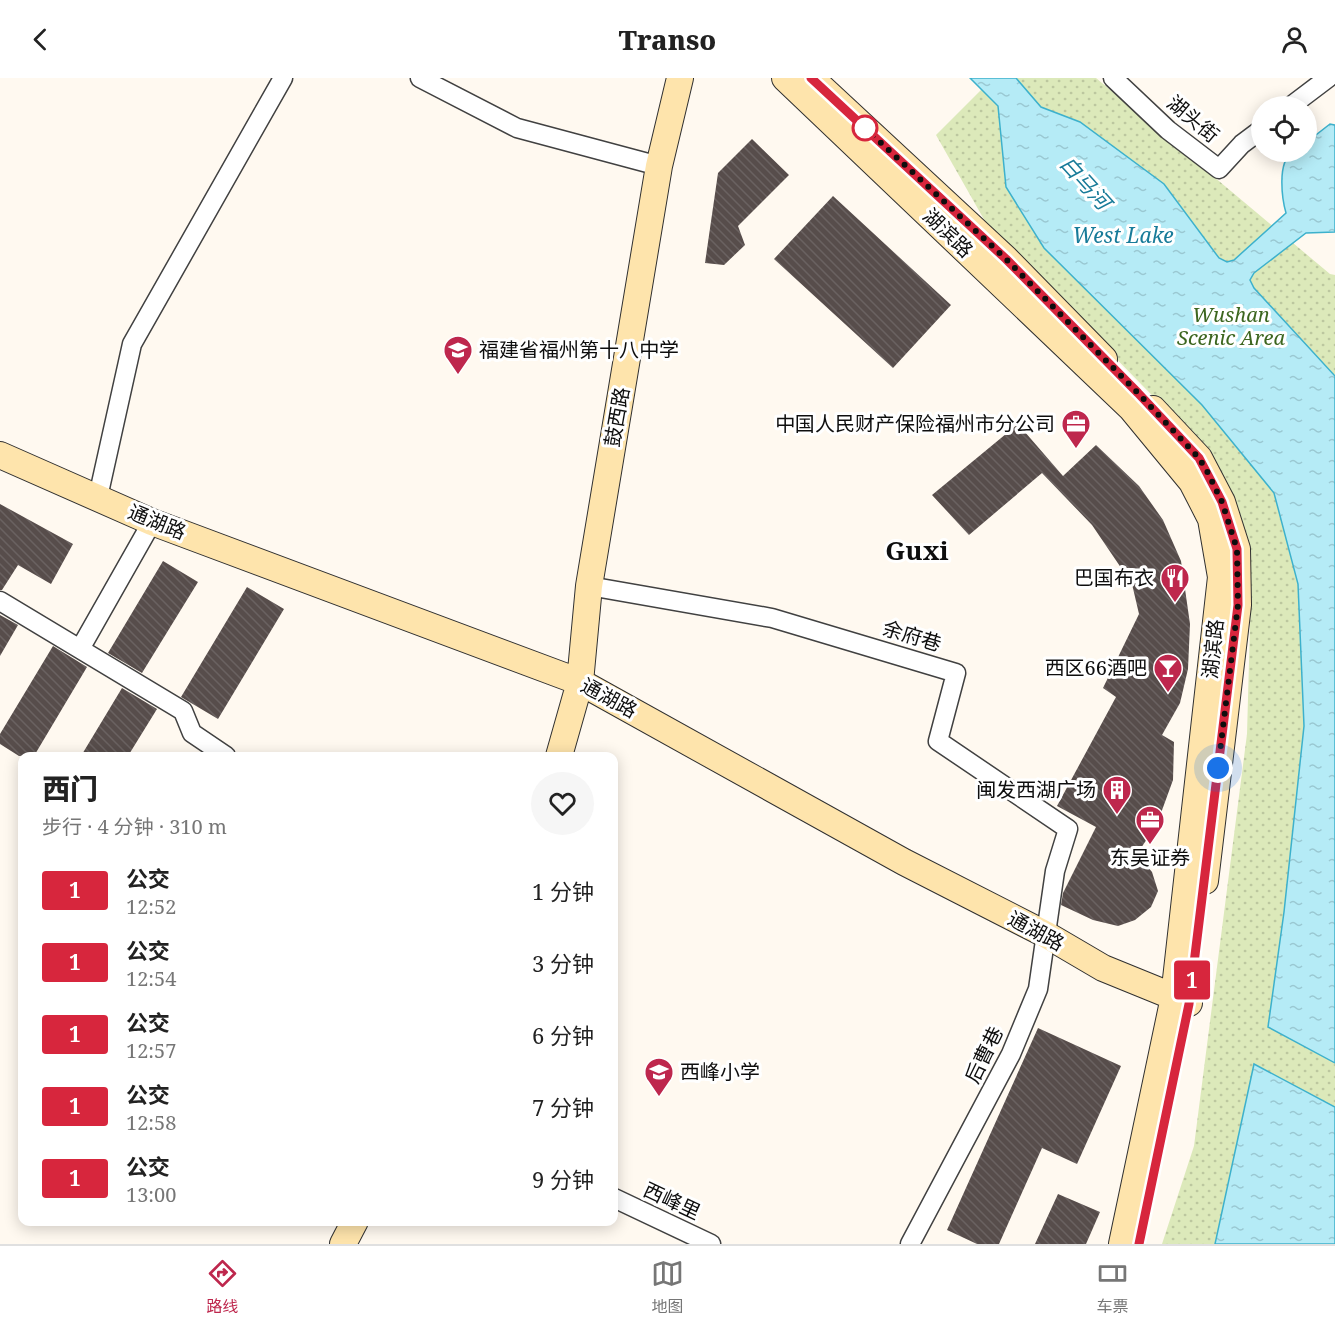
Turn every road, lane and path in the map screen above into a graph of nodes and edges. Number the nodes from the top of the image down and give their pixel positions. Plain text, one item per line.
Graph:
1 (283, 78) edge
2 (420, 78) edge
3 (680, 78) edge
4 (785, 78) edge
5 (812, 78) edge
6 (1113, 78) edge
7 (1328, 78) edge
8 (1304, 96) edge
9 (1251, 137) edge
10 (659, 166) junction
11 (0, 455) edge
12 (98, 497) junction
13 (152, 522) junction
14 (589, 586) junction
15 (0, 601) edge
16 (80, 649) junction
17 (580, 682) junction
18 (220, 752) edge
19 (560, 752) edge
20 (1054, 871) joint
21 (1045, 934) junction
22 (1181, 1000) junction
23 (618, 1200) edge
24 (352, 1226) edge
25 (343, 1244) edge
26 (711, 1244) edge
27 (910, 1244) edge
28 (1122, 1244) edge
29 (1139, 1244) edge

1 - 12 street
2 - 10 street
3 - 10 main road, 鼓西路
4 - 22 main road, 湖滨路
5 - 22 main road, 湖滨路
6 - 9 street, 湖头街
7 - 8 street
10 - 14 main road, 鼓西路
11 - 12 main road, 通湖路
12 - 13 main road, 通湖路
13 - 16 street
13 - 17 main road, 通湖路
14 - 17 main road, 鼓西路
14 - 20 street, 余府巷
15 - 16 street
16 - 18 street
17 - 19 main road, 鼓西路
17 - 21 main road, 通湖路
20 - 21 street, 后曹巷
21 - 22 main road, 通湖路
21 - 27 street, 后曹巷
22 - 28 main road, 湖滨路
22 - 29 main road, 湖滨路
23 - 26 street, 西峰里
24 - 25 main road

